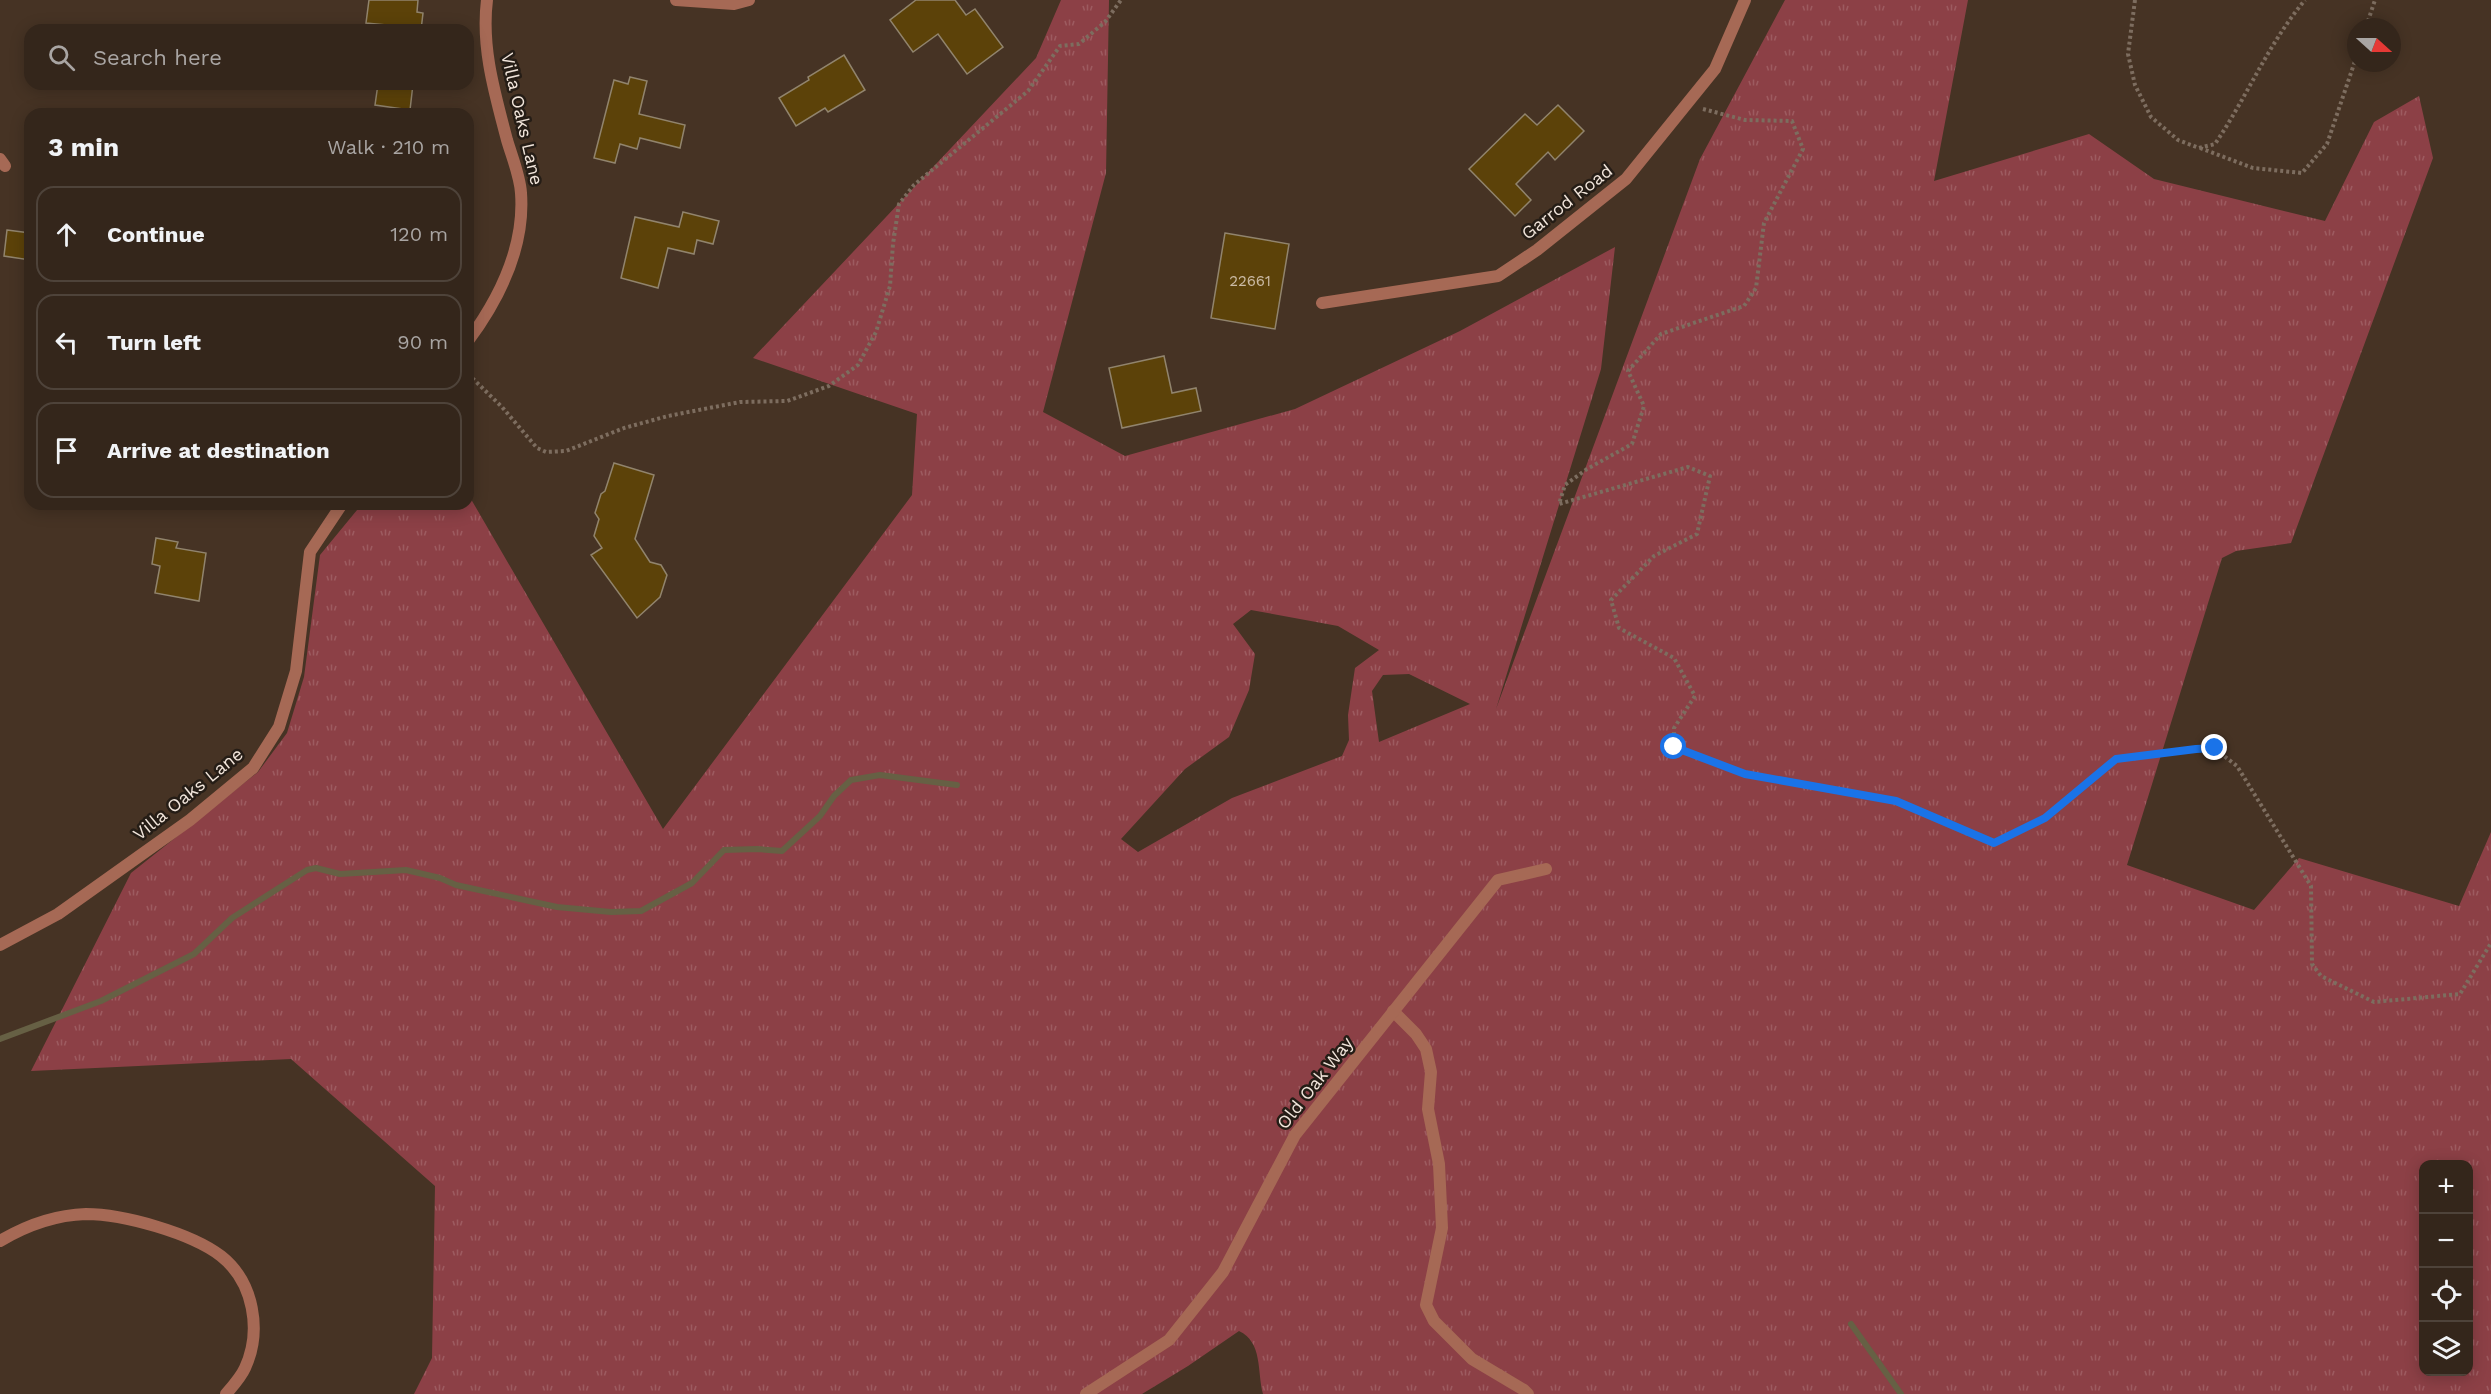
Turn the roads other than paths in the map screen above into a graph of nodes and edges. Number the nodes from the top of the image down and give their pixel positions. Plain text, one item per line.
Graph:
1 (487, 0) edge
2 (676, 0) edge
3 (749, 0) edge
4 (1745, 0) edge
5 (1322, 303) dead end
6 (474, 333) edge
7 (338, 510) edge
8 (1546, 869) dead end
9 (0, 945) edge
10 (1394, 1011) junction
11 (0, 1241) edge
12 (226, 1394) edge
13 (1086, 1394) edge
14 (1528, 1394) edge

1 - 6 street, Villa Oaks Lane
2 - 3 street
4 - 5 street, Garrod Road
7 - 9 street, Villa Oaks Lane
8 - 10 street, Old Oak Way
10 - 13 street, Old Oak Way
10 - 14 street
11 - 12 street

